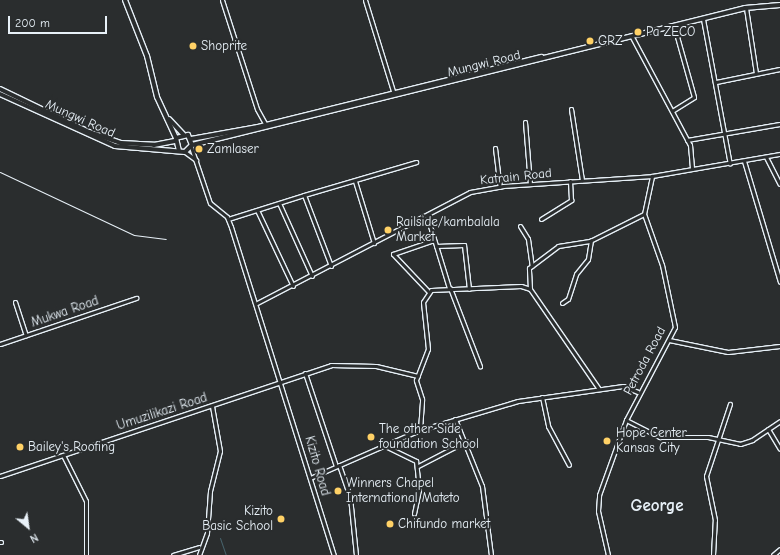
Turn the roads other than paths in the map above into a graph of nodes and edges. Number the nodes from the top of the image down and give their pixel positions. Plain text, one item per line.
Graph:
1 (125, 0) edge
2 (222, 0) edge
3 (365, 0) edge
4 (780, 4) edge
5 (746, 8) junction
6 (703, 19) junction
7 (674, 26) junction
8 (632, 37) junction
9 (780, 69) edge
10 (756, 73) junction
11 (716, 82) junction
12 (0, 89) edge
13 (0, 94) edge
14 (394, 95) junction
15 (36, 109) junction
16 (571, 109) dead end
17 (672, 112) junction
18 (167, 117) junction
19 (525, 122) dead end
20 (780, 124) edge
21 (266, 125) junction
22 (726, 131) junction
23 (183, 134) junction
24 (191, 139) junction
25 (175, 140) junction
26 (687, 140) junction
27 (192, 146) junction
28 (495, 148) dead end
29 (179, 150) junction
30 (185, 152) junction
31 (780, 154) edge
32 (766, 157) junction
33 (197, 161) junction
34 (744, 161) junction
35 (416, 162) dead end
36 (730, 164) junction
37 (692, 169) junction
38 (652, 176) junction
39 (582, 180) junction
40 (354, 181) junction
41 (570, 181) junction
42 (530, 184) junction
43 (780, 184) edge
44 (500, 187) junction
45 (304, 195) junction
46 (279, 203) junction
47 (257, 210) junction
48 (644, 214) junction
49 (427, 216) junction
50 (228, 219) junction
51 (541, 219) dead end
52 (520, 226) dead end
53 (434, 240) junction
54 (591, 240) junction
55 (374, 244) junction
56 (436, 246) junction
57 (331, 266) junction
58 (532, 266) junction
59 (312, 276) junction
60 (780, 282) edge
61 (292, 286) junction
62 (450, 288) junction
63 (469, 289) junction
64 (530, 289) junction
65 (428, 291) junction
66 (136, 298) dead end
67 (15, 302) dead end
68 (256, 303) junction
69 (562, 303) dead end
70 (26, 335) junction
71 (669, 340) junction
72 (0, 344) edge
73 (780, 346) edge
74 (480, 366) dead end
75 (305, 373) junction
76 (418, 376) junction
77 (282, 383) junction
78 (599, 389) junction
79 (638, 392) junction
80 (542, 397) junction
81 (730, 404) dead end
82 (212, 406) junction
83 (455, 419) junction
84 (626, 420) junction
85 (780, 421) edge
86 (768, 428) junction
87 (420, 430) junction
88 (717, 438) junction
89 (466, 441) junction
90 (383, 445) junction
91 (780, 449) edge
92 (63, 455) junction
93 (569, 465) dead end
94 (337, 466) junction
95 (418, 466) junction
96 (0, 476) edge
97 (310, 478) junction
98 (414, 514) dead end
99 (199, 548) junction
100 (780, 550) edge
101 (86, 555) edge
102 (173, 555) edge
103 (199, 555) edge
104 (334, 555) edge
105 (356, 555) edge
106 (491, 555) edge
107 (608, 555) edge
108 (713, 555) edge
109 (773, 555) edge

1 - 18 main road
2 - 21 street
3 - 14 street
4 - 5 main road, Mungwi Road
4 - 14 main road, Mungwi Road
5 - 6 main road, Mungwi Road
5 - 10 street
6 - 7 main road, Mungwi Road
6 - 11 street
7 - 8 main road, Mungwi Road
7 - 17 street
8 - 14 main road, Mungwi Road
8 - 17 street
9 - 10 street
10 - 11 street
11 - 22 street
12 - 15 main road, Mungwi Road
13 - 15 main road, Mungwi Road
14 - 21 main road, Mungwi Road
14 - 27 main road, Mungwi Road
15 - 25 main road, Mungwi Road
15 - 29 main road, Mungwi Road
16 - 39 street
17 - 26 street
18 - 23 main road
18 - 25 main road
19 - 42 street
20 - 22 street
21 - 24 main road, Mungwi Road
22 - 26 street
22 - 36 street
23 - 24 main road
23 - 25 main road
24 - 27 main road
25 - 29 main road
26 - 37 street
27 - 30 main road
27 - 33 street
28 - 44 street
29 - 30 main road
30 - 33 street
31 - 32 street, Katrain Road
32 - 34 street, Katrain Road
32 - 43 street
33 - 50 street
34 - 36 street, Katrain Road
34 - 60 street
35 - 40 street
36 - 37 street, Katrain Road
37 - 38 street, Katrain Road
38 - 39 street, Katrain Road
38 - 48 street, Petroda Road
39 - 41 street, Katrain Road
40 - 45 street
40 - 55 street
41 - 42 street, Katrain Road
41 - 51 street
42 - 44 street, Katrain Road
44 - 49 street, Katrain Road
45 - 46 street
45 - 57 street
46 - 47 street
46 - 59 street
47 - 50 street
47 - 61 street
48 - 54 street
48 - 71 street, Petroda Road
49 - 53 street
49 - 55 street, Katrain Road
50 - 68 street, Kizito Road
52 - 58 street
53 - 56 street
53 - 65 street
54 - 58 street
54 - 69 street
55 - 57 street, Katrain Road
56 - 62 street
56 - 63 street
57 - 59 street, Katrain Road
58 - 64 street
59 - 61 street, Katrain Road
61 - 68 street, Katrain Road
62 - 63 street
62 - 65 street
62 - 74 street
63 - 64 street
64 - 78 street
65 - 76 street
66 - 70 street, Mukwa Road
67 - 70 street
68 - 77 street, Kizito Road
70 - 72 street, Mukwa Road
71 - 73 street
71 - 79 street, Petroda Road
75 - 76 street, Umuzilikazi Road
75 - 77 street, Umuzilikazi Road
75 - 94 street
76 - 87 street
77 - 82 street, Umuzilikazi Road
77 - 97 street, Kizito Road
78 - 79 street
78 - 80 street
79 - 84 street, Petroda Road
80 - 83 street
80 - 93 street
81 - 88 street
82 - 92 street, Umuzilikazi Road
82 - 99 street
83 - 87 street
83 - 89 street
84 - 88 street
84 - 107 street, Petroda Road
85 - 86 street
86 - 88 street
86 - 91 street
87 - 90 street
88 - 108 street
89 - 95 street
89 - 106 street
90 - 94 street
90 - 95 street
92 - 96 street, Umuzilikazi Road
92 - 101 street
94 - 97 street
94 - 105 street
95 - 98 street
97 - 104 street, Kizito Road
99 - 102 street
99 - 103 street
100 - 109 street

